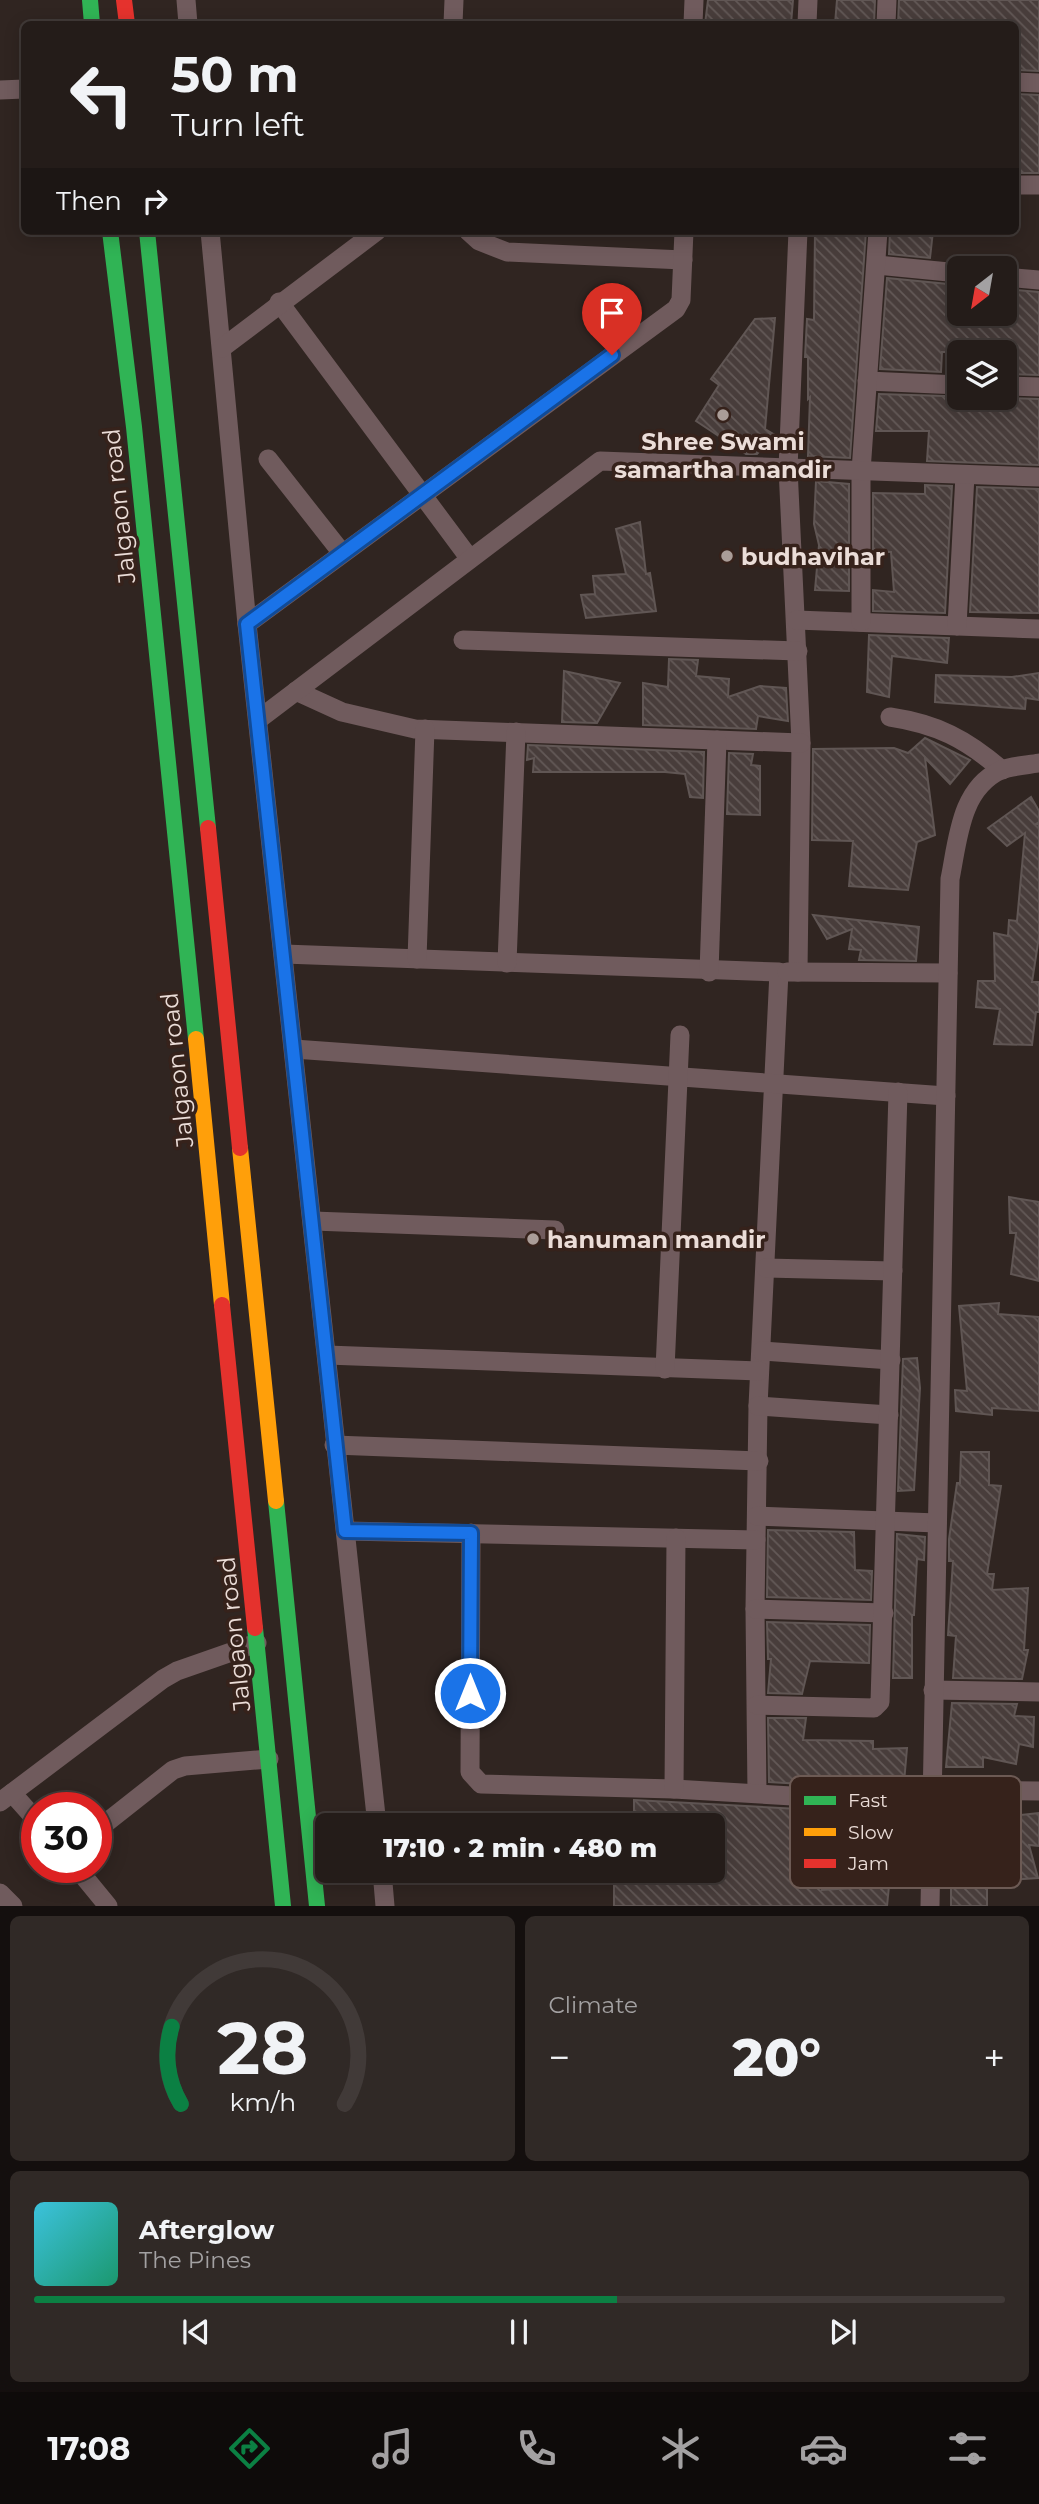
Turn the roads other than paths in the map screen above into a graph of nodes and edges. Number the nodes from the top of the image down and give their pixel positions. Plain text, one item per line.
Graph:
1 (90, 0) edge
2 (124, 0) edge
3 (186, 0) edge
4 (454, 0) edge
5 (694, 0) edge
6 (808, 0) edge
7 (887, 0) edge
8 (92, 21) edge
9 (127, 21) edge
10 (188, 21) edge
11 (453, 21) edge
12 (693, 21) edge
13 (807, 21) edge
14 (886, 21) edge
15 (1019, 82) edge
16 (1039, 82) edge
17 (21, 89) edge
18 (0, 90) edge
19 (1019, 185) edge
20 (1039, 185) edge
21 (110, 235) edge
22 (147, 235) edge
23 (210, 235) edge
24 (371, 235) edge
25 (472, 235) edge
26 (684, 235) edge
27 (798, 235) edge
28 (878, 235) edge
29 (683, 260) junction
30 (877, 265) junction
31 (947, 272) edge
32 (1017, 278) edge
33 (1039, 280) edge
34 (279, 302) junction
35 (222, 348) junction
36 (867, 382) junction
37 (947, 384) edge
38 (1017, 386) edge
39 (1039, 387) edge
40 (268, 459) dead end
41 (789, 468) junction
42 (861, 471) junction
43 (965, 475) junction
44 (1039, 477) edge
45 (422, 494) junction
46 (342, 553) junction
47 (470, 559) junction
48 (796, 620) junction
49 (860, 622) junction
50 (247, 624) junction
51 (957, 626) junction
52 (1039, 629) edge
53 (463, 640) dead end
54 (798, 651) junction
55 (296, 691) junction
56 (890, 718) dead end
57 (258, 720) junction
58 (425, 729) junction
59 (516, 732) junction
60 (718, 740) junction
61 (801, 743) junction
62 (1039, 763) edge
63 (1002, 770) junction
64 (284, 954) junction
65 (417, 959) junction
66 (507, 963) junction
67 (709, 972) junction
68 (789, 972) junction
69 (948, 974) junction
70 (680, 1035) dead end
71 (295, 1049) junction
72 (680, 1075) junction
73 (774, 1082) junction
74 (898, 1091) junction
75 (946, 1096) junction
76 (313, 1221) junction
77 (555, 1230) dead end
78 (766, 1268) junction
79 (893, 1271) junction
80 (762, 1351) junction
81 (327, 1355) junction
82 (891, 1360) junction
83 (665, 1369) junction
84 (759, 1371) junction
85 (758, 1406) junction
86 (889, 1415) junction
87 (334, 1445) junction
88 (759, 1461) junction
89 (757, 1516) junction
90 (887, 1521) junction
91 (937, 1523) junction
92 (345, 1531) junction
93 (471, 1533) junction
94 (676, 1538) junction
95 (756, 1540) junction
96 (755, 1609) junction
97 (884, 1613) junction
98 (257, 1643) junction
99 (933, 1690) junction
100 (1039, 1692) edge
101 (757, 1705) junction
102 (269, 1759) junction
103 (931, 1776) edge
104 (674, 1789) junction
105 (1039, 1791) edge
106 (1021, 1792) edge
107 (757, 1793) junction
108 (790, 1794) edge
109 (6, 1797) edge
110 (21, 1809) edge
111 (376, 1813) edge
112 (112, 1818) edge
113 (89, 1883) edge
114 (383, 1883) edge
115 (930, 1888) edge
116 (0, 1893) edge
117 (13, 1906) edge
118 (108, 1906) edge
119 (283, 1906) edge
120 (317, 1906) edge
121 (385, 1906) edge
122 (930, 1906) edge

1 - 8 highway
2 - 9 highway
3 - 10 street
4 - 11 street
5 - 12 street
6 - 13 street
7 - 14 street
15 - 16 street
17 - 18 street
19 - 20 street
21 - 98 highway, Jalgaon road
22 - 120 highway
23 - 35 street
24 - 34 street
25 - 29 street
26 - 29 street
27 - 41 street
28 - 30 street
29 - 45 street
30 - 31 street
30 - 36 street
32 - 33 street
34 - 35 street
34 - 45 street
35 - 50 street
36 - 37 street
36 - 42 street
38 - 39 street
40 - 46 street
41 - 42 street
41 - 47 street
41 - 48 street
42 - 43 street
42 - 49 street
43 - 44 street
43 - 51 street
45 - 46 street
45 - 47 street
46 - 50 street
47 - 55 street
48 - 49 street
48 - 54 street
49 - 51 street
50 - 57 street
51 - 52 street
53 - 54 street
54 - 61 street
55 - 57 street
55 - 58 street
56 - 63 street
57 - 64 street
58 - 59 street
58 - 65 street
59 - 60 street
59 - 66 street
60 - 61 street
60 - 67 street
61 - 68 street
62 - 63 street
63 - 69 street
64 - 65 street
64 - 71 street
65 - 66 street
66 - 67 street
67 - 68 street
68 - 69 street
68 - 73 street
69 - 75 street
70 - 72 street
71 - 72 street
71 - 76 street
72 - 73 street
72 - 83 street
73 - 74 street
73 - 78 street
74 - 75 street
74 - 79 street
75 - 91 street
76 - 77 street
76 - 81 street
78 - 79 street
78 - 80 street
79 - 82 street
80 - 82 street
80 - 84 street
81 - 83 street
81 - 87 street
82 - 86 street
83 - 84 street
84 - 85 street
85 - 86 street
85 - 88 street
86 - 90 street
87 - 88 street
87 - 92 street
88 - 89 street
89 - 90 street
89 - 95 street
90 - 91 street
90 - 97 street
91 - 99 street
92 - 93 street
92 - 111 street
93 - 94 street
93 - 104 street
94 - 95 street
94 - 104 street
95 - 96 street
96 - 97 street
96 - 101 street
97 - 101 street
98 - 102 highway, Jalgaon road
98 - 109 street
99 - 100 street
99 - 103 street
101 - 107 street
102 - 112 street
102 - 119 highway, Jalgaon road
104 - 107 street
105 - 106 street
107 - 108 street
109 - 110 street
113 - 118 street
114 - 121 street
115 - 122 street
116 - 117 street

